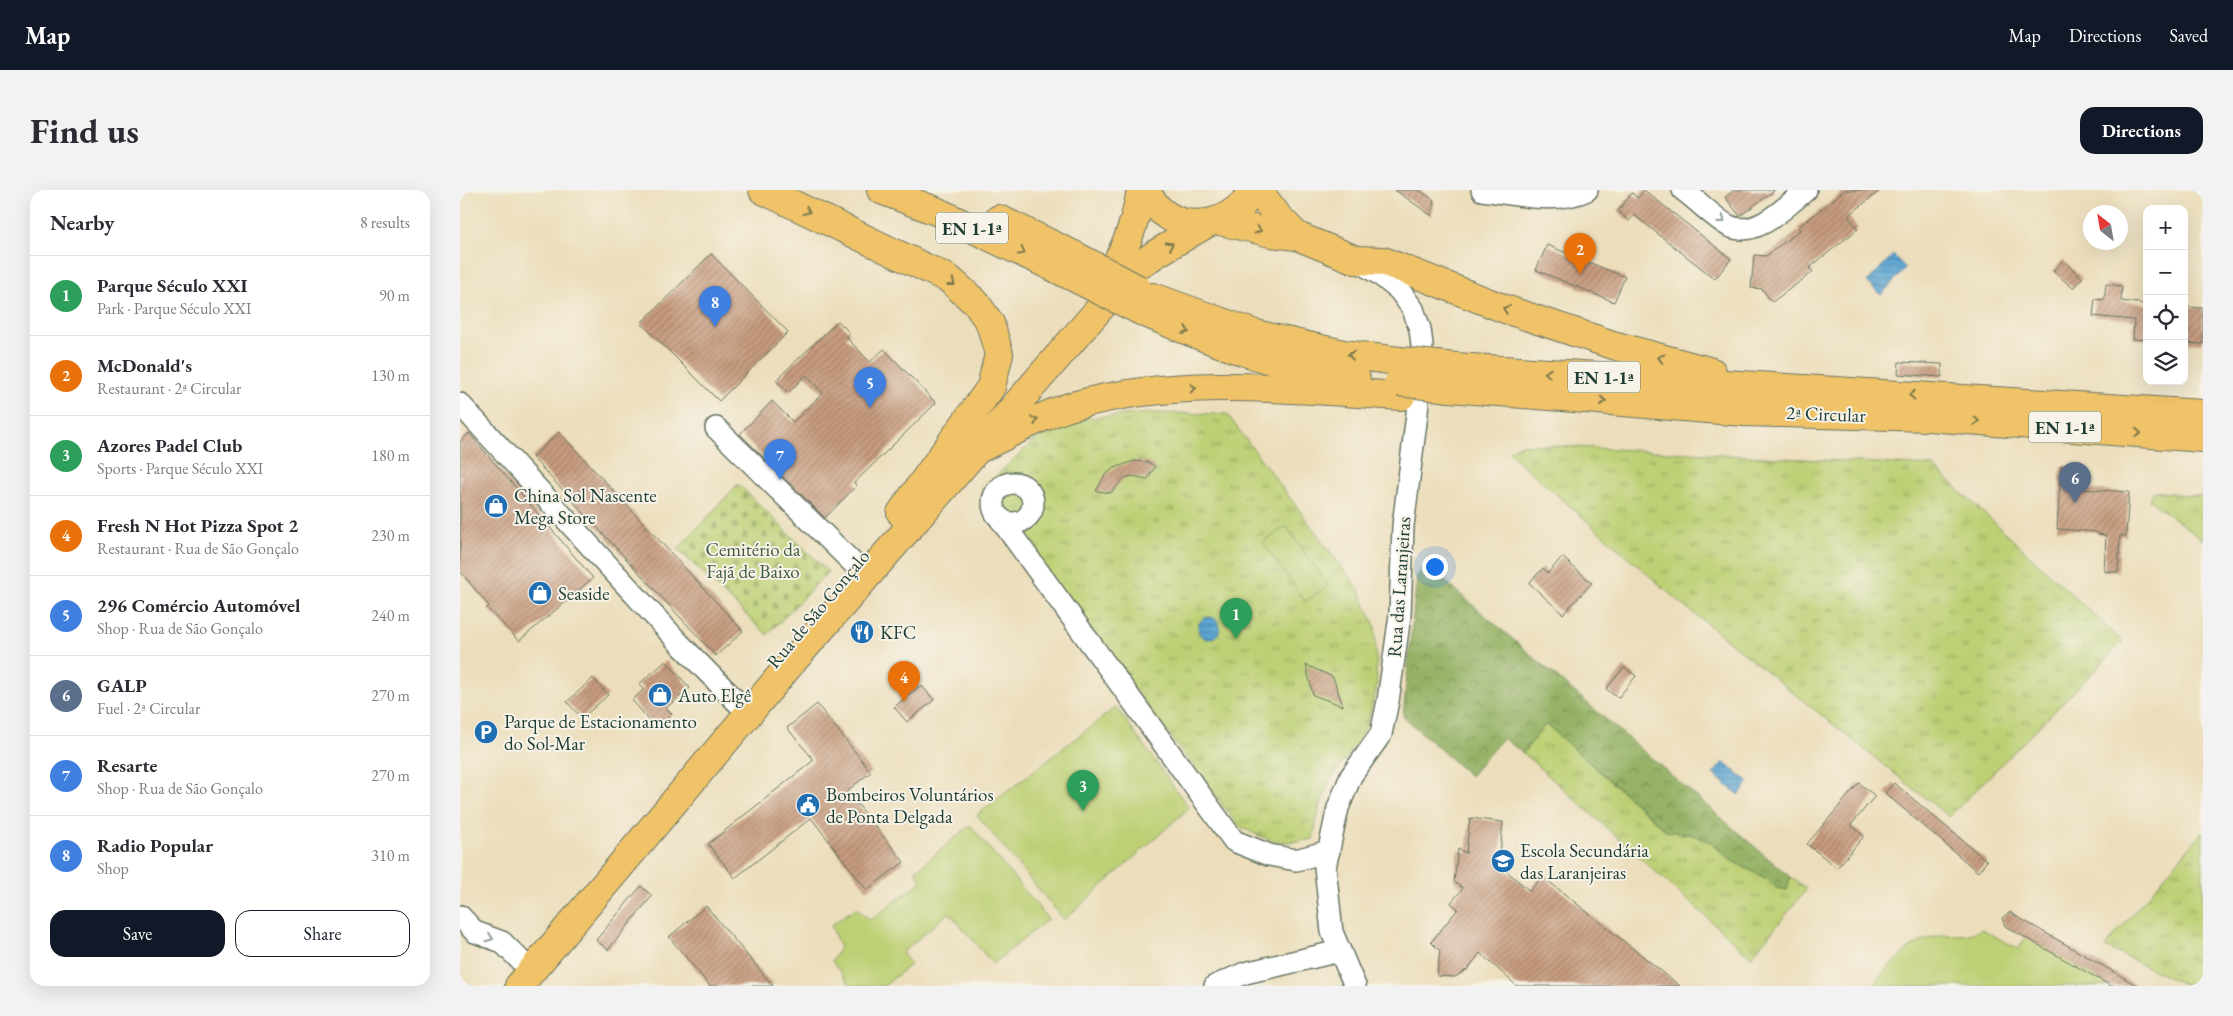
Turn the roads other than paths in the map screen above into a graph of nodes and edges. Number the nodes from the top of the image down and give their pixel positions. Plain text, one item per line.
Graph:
1 (763, 190) edge
2 (881, 190) edge
3 (935, 190) edge
4 (1141, 190) edge
5 (1146, 190) edge
6 (1253, 190) edge
7 (1258, 190) edge
8 (1482, 190) edge
9 (1587, 190) edge
10 (1683, 190) edge
11 (1806, 190) edge
12 (1213, 222) junction
13 (1297, 236) junction
14 (1356, 260) junction
15 (1068, 263) junction
16 (1452, 377) junction
17 (1399, 380) junction
18 (1754, 386) junction
19 (460, 404) edge
20 (2203, 414) edge
21 (716, 428) dead end
22 (2203, 438) edge
23 (976, 450) junction
24 (901, 513) junction
25 (1001, 520) junction
26 (1024, 520) junction
27 (1023, 549) junction
28 (855, 565) junction
29 (738, 703) junction
30 (1329, 851) junction
31 (460, 916) edge
32 (1340, 950) junction
33 (519, 973) edge
34 (499, 986) edge
35 (1215, 986) edge
36 (1355, 986) edge

1 -> 24 main road
2 -> 15 main road, EN 1-1ª
3 - 15 main road, EN 1-1ª
4 - 24 main road, Rua de São Gonçalo
5 - 12 main road, Rua das Laranjeiras
6 - 12 main road, Rua de São Gonçalo
7 - 13 main road, Rua das Laranjeiras
8 - 9 street
10 -> 11 street
12 -> 13 main road, Rua das Laranjeiras
23 -> 12 main road, Rua de São Gonçalo
13 - 14 main road, Rua das Laranjeiras
18 -> 14 main road
14 - 30 street, Rua das Laranjeiras
15 - 17 main road, EN 1-1ª, bridge
16 - 17 main road, EN 1-1ª, bridge
18 -> 16 main road, 2ª Circular / EN 1-1ª
16 -> 22 main road, 2ª Circular / EN 1-1ª
23 -> 17 main road
20 -> 18 main road, 2ª Circular / EN 1-1ª
19 - 29 street
21 - 28 street
23 - 33 main road, Rua de São Gonçalo
24 - 28 main road, Rua de São Gonçalo
25 - 26 street
25 - 26 street
25 - 27 street
26 - 27 street
27 - 30 street
28 - 29 main road, Rua de São Gonçalo
29 - 33 main road, Rua de São Gonçalo
30 - 32 street, Rua das Laranjeiras
31 -> 33 street
32 - 35 street
32 - 36 street, Rua das Laranjeiras
33 - 34 main road, Rua de São Gonçalo

